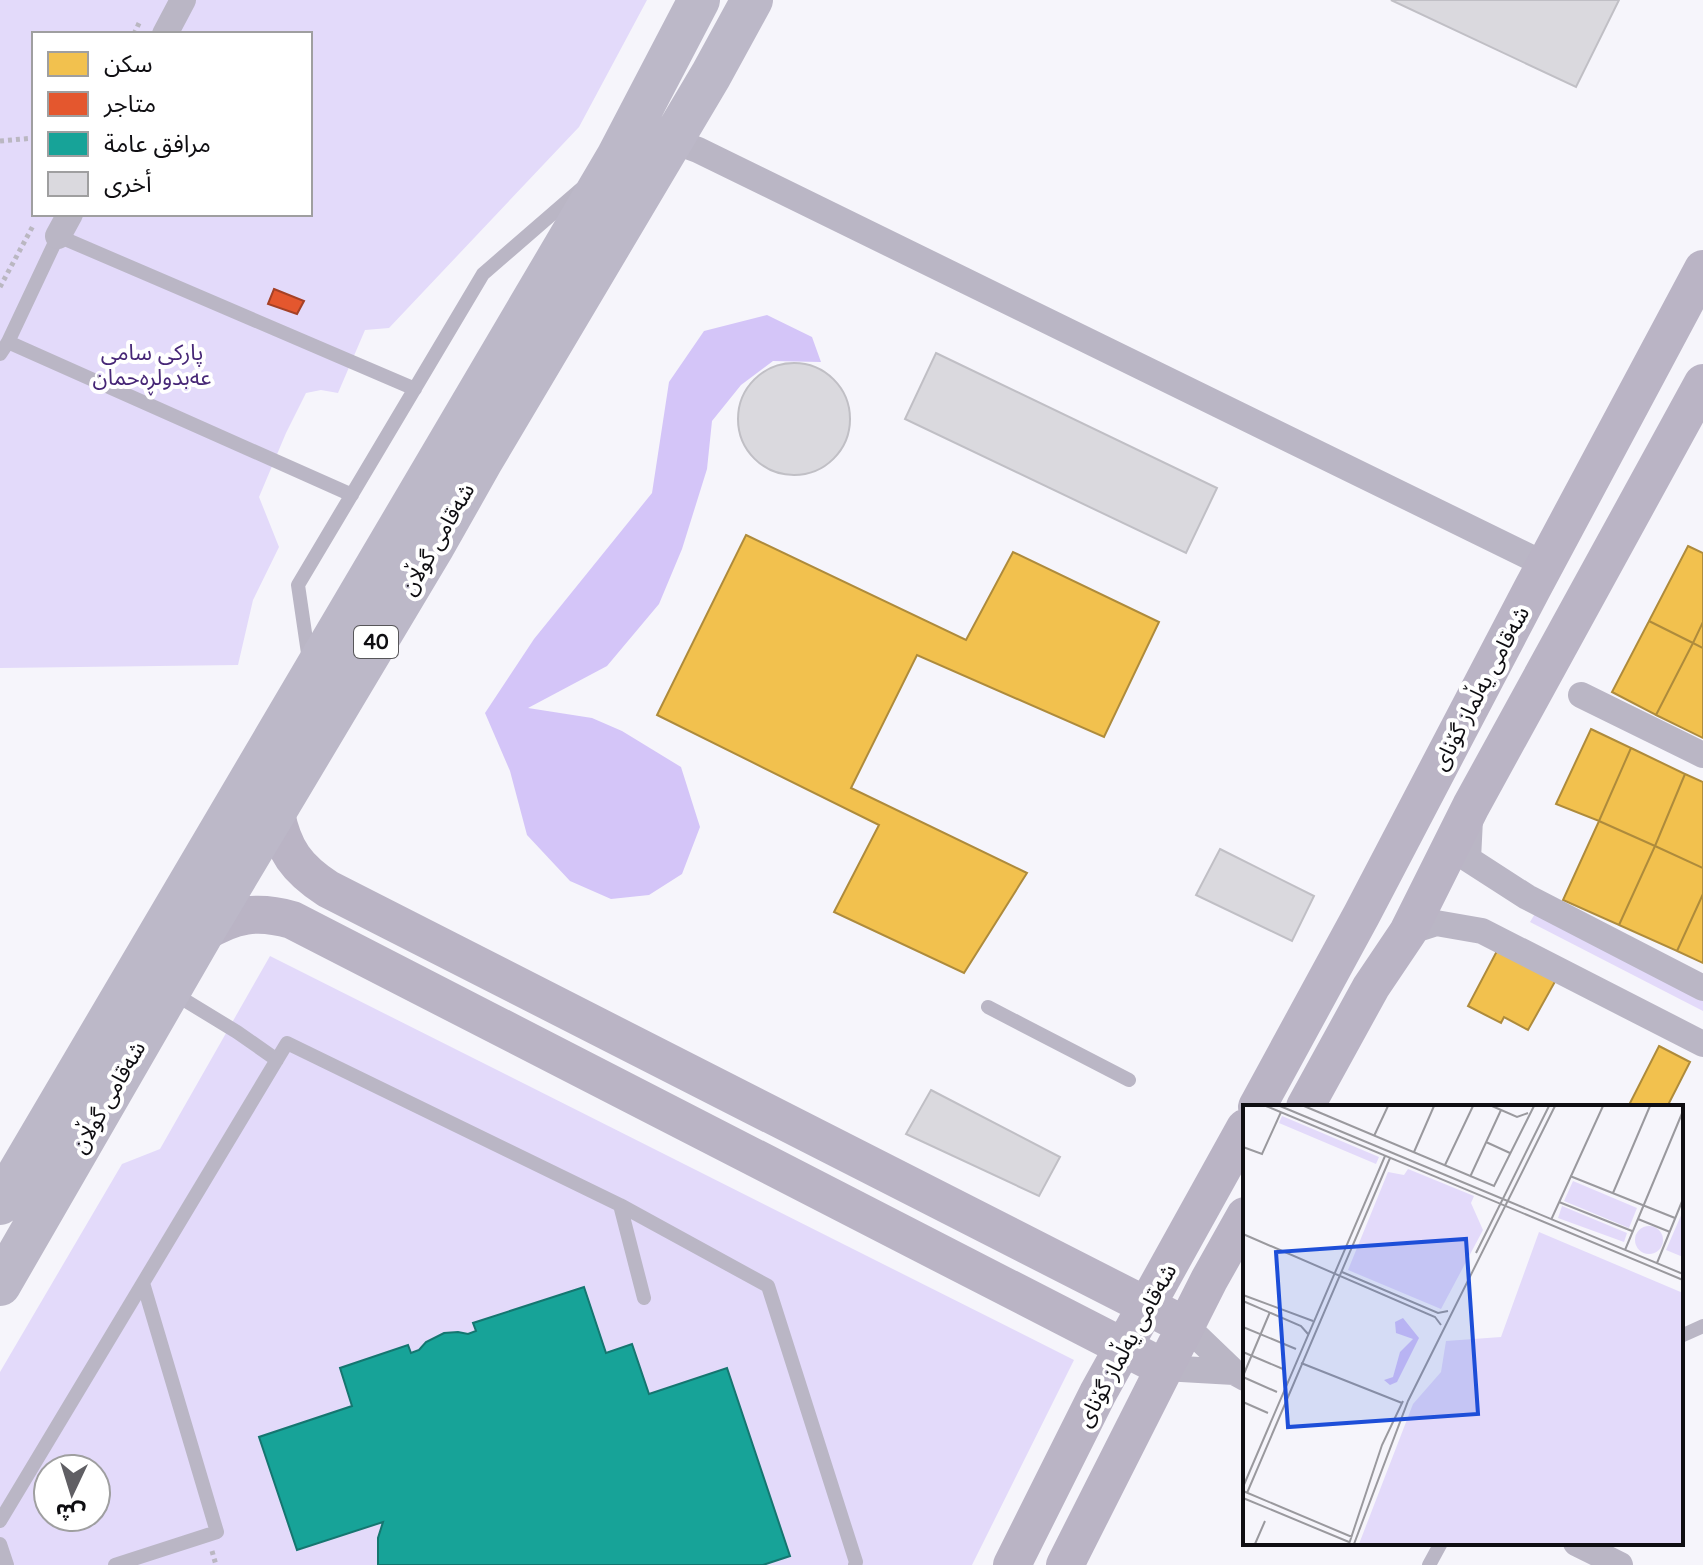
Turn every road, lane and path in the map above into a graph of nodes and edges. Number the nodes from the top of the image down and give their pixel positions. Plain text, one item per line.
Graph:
1 (183, 0) edge
2 (699, 0) edge
3 (752, 0) edge
4 (166, 32) edge
5 (32, 138) edge
6 (671, 140) junction
7 (0, 141) edge
8 (617, 157) junction
9 (38, 216) edge
10 (64, 225) edge
11 (1703, 269) edge
12 (0, 287) edge
13 (4, 348) edge
14 (1703, 383) edge
15 (415, 389) junction
16 (1626, 416) junction
17 (1672, 441) junction
18 (466, 451) junction
19 (352, 495) junction
20 (1546, 565) junction
21 (311, 676) junction
22 (1581, 695) dead end
23 (1703, 755) edge
24 (1471, 806) junction
25 (276, 813) junction
26 (328, 889) junction
27 (309, 929) junction
28 (1408, 932) junction
29 (203, 933) junction
30 (1703, 988) edge
31 (169, 991) junction
32 (988, 1007) dead end
33 (1703, 1044) edge
34 (277, 1060) junction
35 (1129, 1080) dead end
36 (1258, 1105) edge
37 (1306, 1105) edge
38 (1243, 1132) edge
39 (0, 1204) edge
40 (620, 1205) junction
41 (1243, 1220) edge
42 (143, 1283) junction
43 (0, 1285) edge
44 (644, 1298) dead end
45 (1147, 1306) junction
46 (1186, 1326) junction
47 (1703, 1326) edge
48 (1683, 1335) edge
49 (1124, 1347) junction
50 (1164, 1368) junction
51 (1240, 1375) edge
52 (0, 1521) edge
53 (0, 1544) edge
54 (1440, 1545) edge
55 (1580, 1545) edge
56 (7, 1565) edge
57 (115, 1565) edge
58 (855, 1565) edge
59 (1012, 1565) edge
60 (1065, 1565) edge
61 (1429, 1565) edge
62 (1620, 1565) edge

1 - 4 street
2 - 8 main road, شەقامی گوڵان / 40
3 - 6 main road, شەقامی گوڵان / 40
5 - 7 path
6 - 18 main road, شەقامی گوڵان / 40
6 - 20 street
8 - 15 lane
8 - 18 main road, شەقامی گوڵان / 40
9 - 12 path
10 - 13 lane
10 - 15 lane
11 - 16 street, شەقامی یەڵماز گۆنای
13 - 19 lane
14 - 17 street
15 - 19 lane
16 - 17 street
16 - 20 street, شەقامی یەڵماز گۆنای
17 - 24 street
18 - 21 main road, شەقامی گوڵان / 40
18 - 25 main road, شەقامی گوڵان / 40
19 - 21 lane
20 - 36 street, شەقامی یەڵماز گۆنای
21 - 39 main road, شەقامی گوڵان / 40
22 - 23 street
24 - 28 street
24 - 30 street
25 - 26 street
25 - 29 main road, شەقامی گوڵان / 40
26 - 27 street
26 - 45 street
27 - 29 street
27 - 49 street
28 - 33 street
28 - 37 street
29 - 31 main road, شەقامی گوڵان / 40
31 - 34 lane
31 - 43 main road, شەقامی گوڵان / 40
32 - 35 lane
34 - 40 lane
34 - 42 lane
38 - 45 street, شەقامی یەڵماز گۆنای
40 - 44 lane
40 - 58 lane
41 - 46 street, شەقامی یەڵماز گۆنای
42 - 52 lane
42 - 57 lane
45 - 46 street
45 - 49 street, شەقامی یەڵماز گۆنای
46 - 50 street, شەقامی یەڵماز گۆنای
46 - 51 street
47 - 48 lane
49 - 50 street
49 - 59 street, شەقامی یەڵماز گۆنای
50 - 51 street
50 - 60 street, شەقامی یەڵماز گۆنای
53 - 56 lane
54 - 61 lane
55 - 62 street

